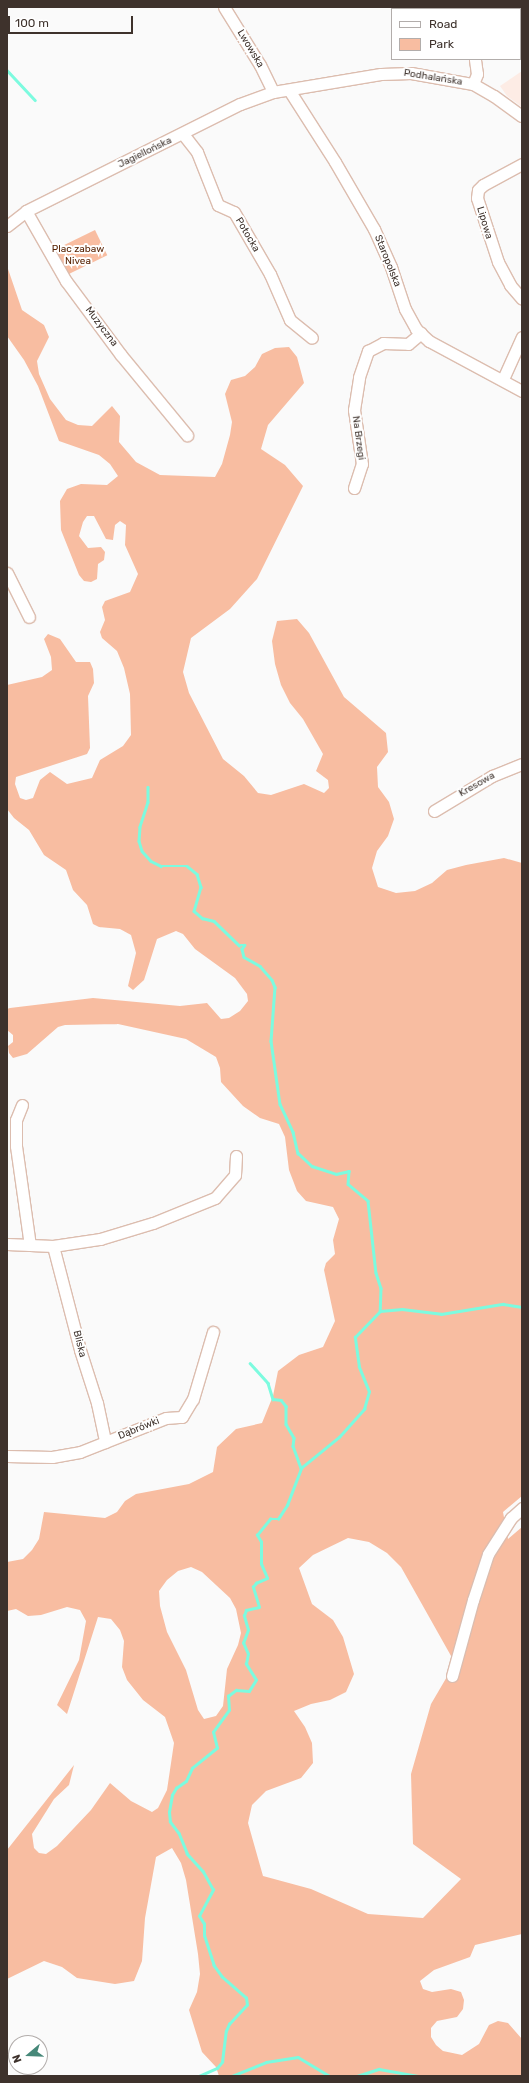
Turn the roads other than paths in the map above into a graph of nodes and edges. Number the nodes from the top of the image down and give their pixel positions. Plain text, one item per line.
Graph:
1 (224, 7) edge
2 (475, 60) edge
3 (473, 84) junction
4 (288, 90) junction
5 (273, 92) junction
6 (522, 116) edge
7 (183, 134) junction
8 (522, 164) edge
9 (26, 211) junction
10 (7, 226) edge
11 (522, 299) edge
12 (421, 333) junction
13 (522, 337) edge
14 (312, 338) dead end
15 (503, 379) junction
16 (522, 391) edge
17 (187, 435) dead end
18 (354, 488) dead end
19 (7, 573) edge
20 (29, 617) dead end
21 (522, 764) edge
22 (434, 811) dead end
23 (22, 1105) dead end
24 (236, 1156) dead end
25 (7, 1244) edge
26 (30, 1245) junction
27 (53, 1246) junction
28 (213, 1332) dead end
29 (105, 1442) junction
30 (7, 1456) edge
31 (522, 1508) edge
32 (452, 1676) dead end

1 - 5 street, Lwowska
2 - 3 street
3 - 4 street, Podhalańska
3 - 6 street, Podhalańska
4 - 5 street, Jagiellońska
4 - 12 street, Staropolska
5 - 7 street, Jagiellońska
7 - 9 street, Jagiellońska
7 - 14 street, Potocka
8 - 11 street, Lipowa
9 - 10 street, Jagiellońska
9 - 17 street, Muzyczna
12 - 15 street, Staropolska
12 - 18 street, Na Brzegi
13 - 15 street
15 - 16 street, Staropolska
19 - 20 street
21 - 22 street, Kresowa
23 - 26 street
24 - 27 street
25 - 26 street
26 - 27 street
27 - 29 street, Bliska
28 - 29 street, Dąbrówki
29 - 30 street, Dąbrówki
31 - 32 street

